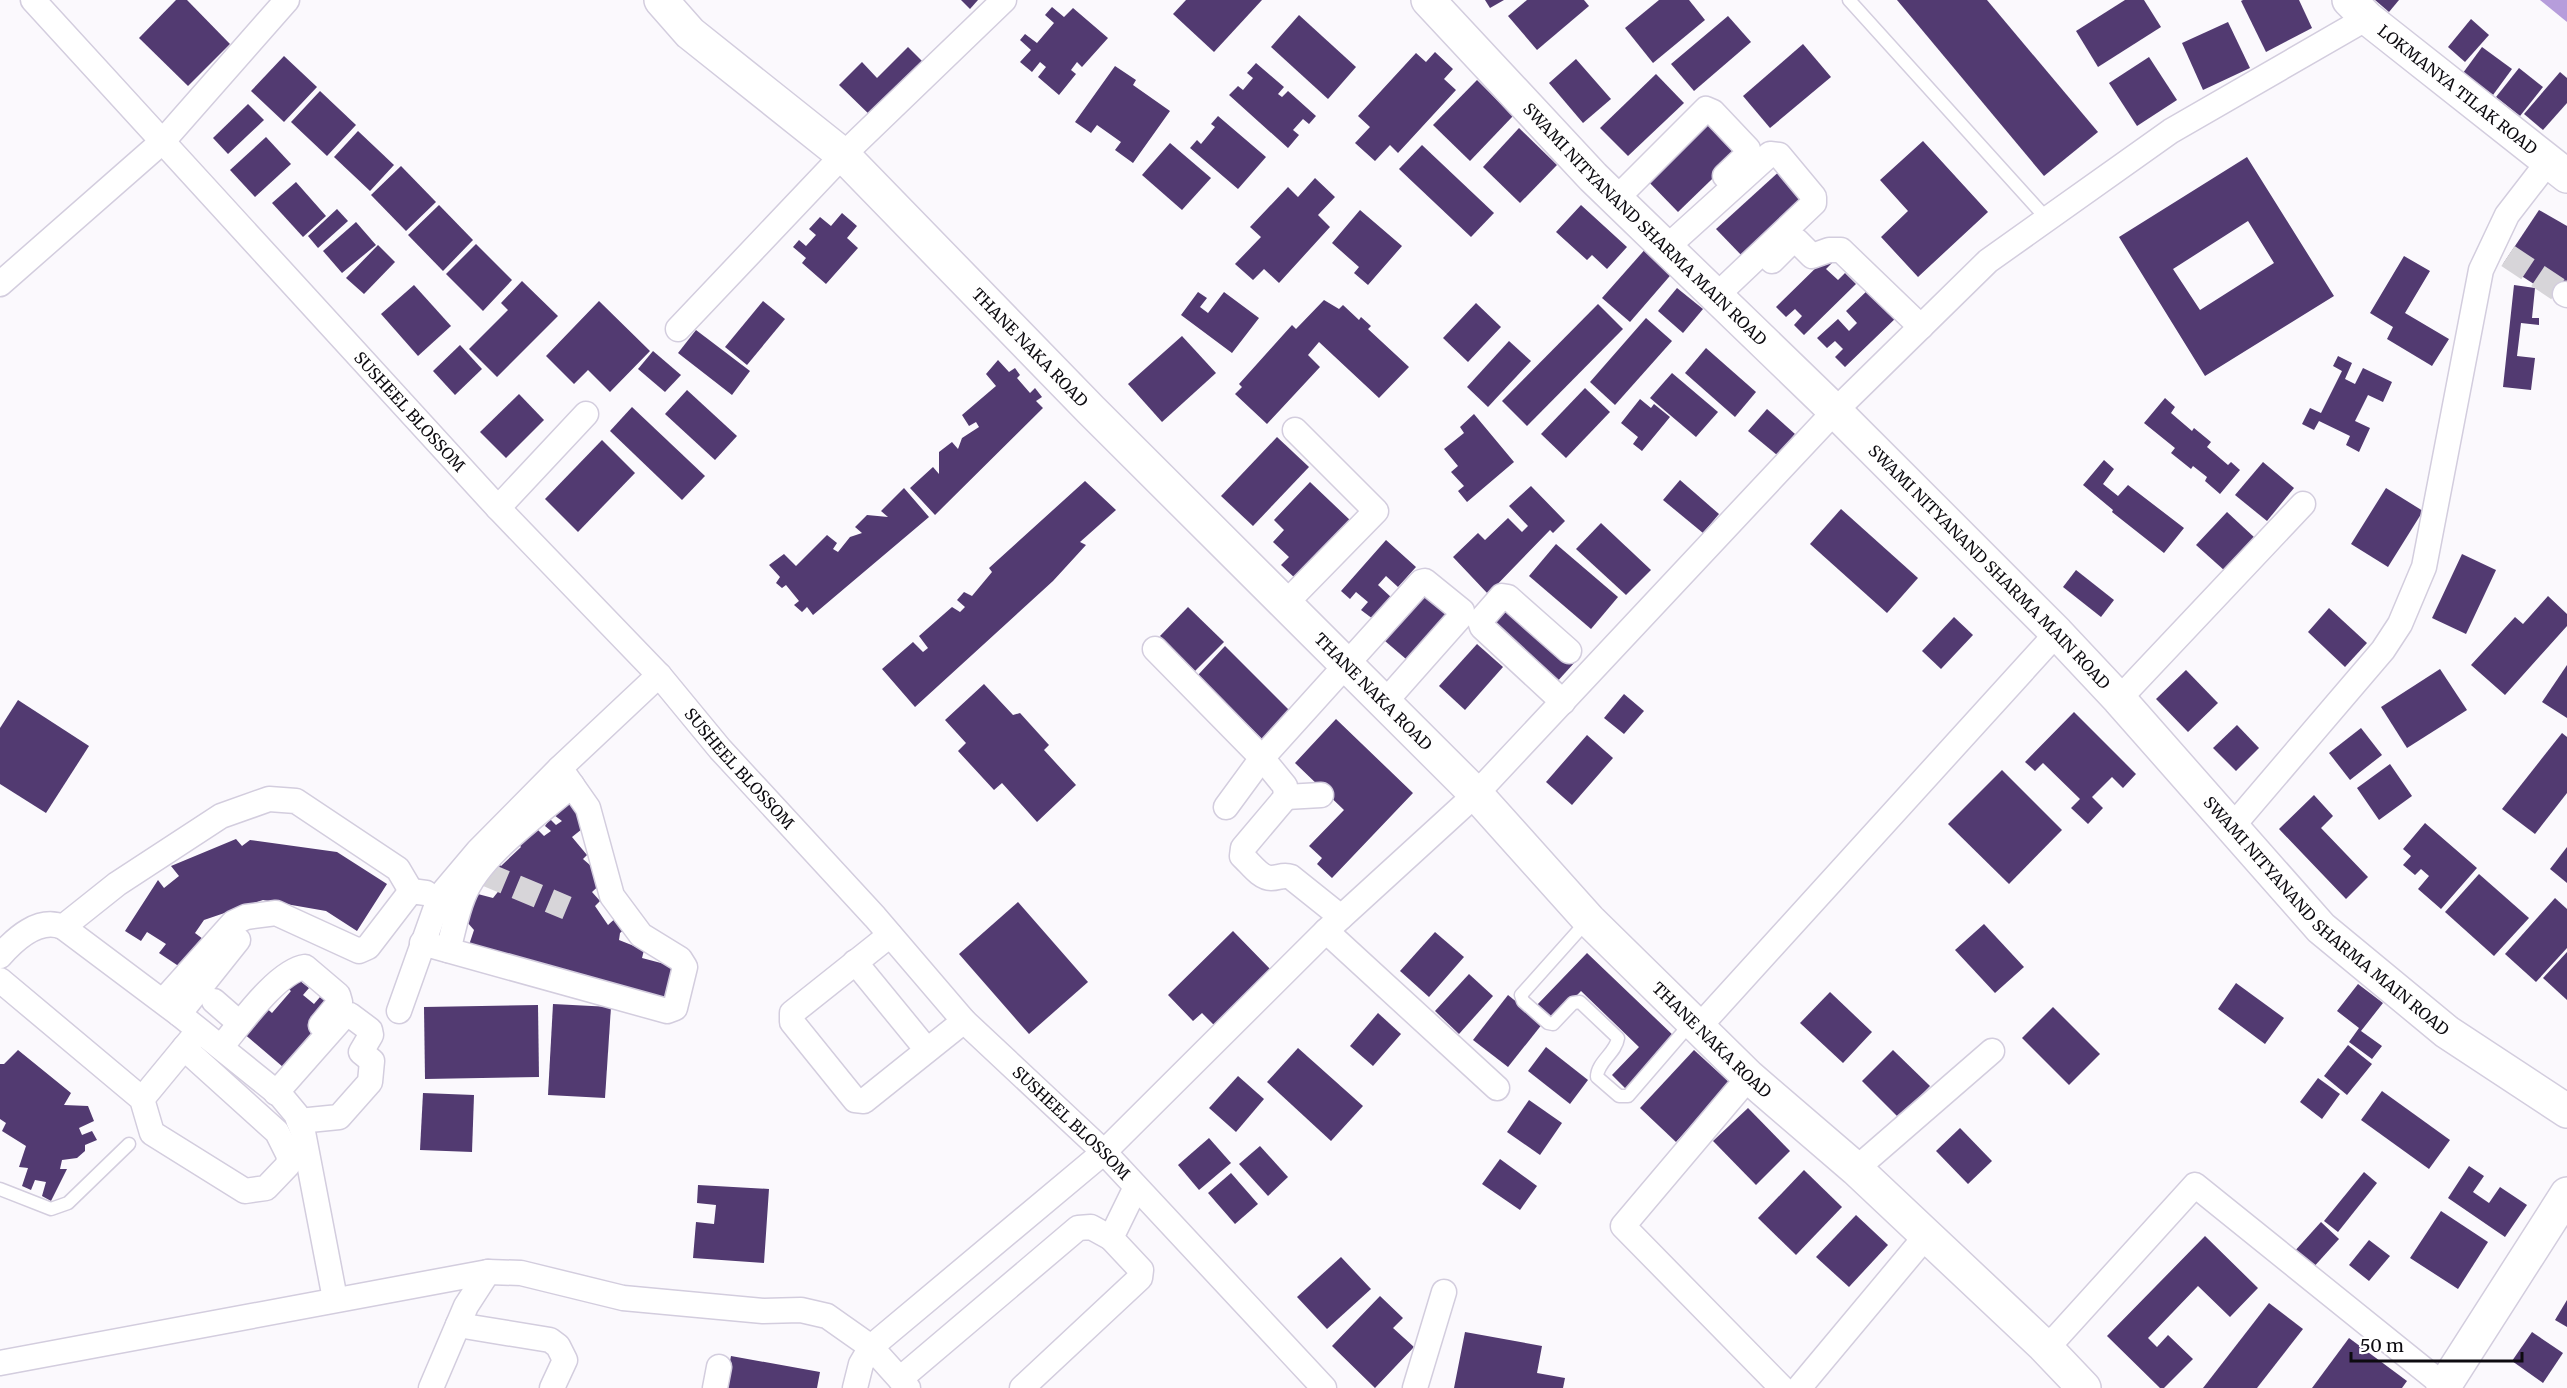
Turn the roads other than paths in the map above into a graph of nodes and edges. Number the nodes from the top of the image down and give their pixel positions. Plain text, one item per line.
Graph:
1 (33, 0) edge
2 (287, 0) edge
3 (662, 0) edge
4 (1004, 0) edge
5 (1428, 0) edge
6 (1849, 0) edge
7 (2358, 9) edge
8 (163, 141) junction
9 (843, 155) junction
10 (2557, 169) edge
11 (1616, 199) junction
12 (2047, 219) junction
13 (1662, 243) junction
14 (0, 285) edge
15 (1722, 301) junction
16 (1921, 327) junction
17 (678, 329) dead end
18 (1835, 411) junction
19 (586, 414) dead end
20 (1295, 430) dead end
21 (2303, 504) dead end
22 (498, 508) junction
23 (1285, 604) junction
24 (2057, 633) junction
25 (1155, 649) dead end
26 (1569, 651) dead end
27 (1346, 665) junction
28 (659, 675) junction
29 (2119, 699) junction
30 (1563, 702) junction
31 (1384, 703) junction
32 (1262, 758) junction
33 (566, 777) junction
34 (1321, 795) dead end
35 (1476, 795) junction
36 (1286, 797) junction
37 (1226, 807) dead end
38 (2231, 828) junction
39 (411, 891) junction
40 (440, 896) junction
41 (1588, 920) junction
42 (1334, 924) junction
43 (63, 927) junction
44 (890, 935) junction
45 (422, 943) junction
46 (300, 948) dead end
47 (448, 950) junction
48 (0, 956) edge
49 (855, 963) junction
50 (0, 980) edge
51 (214, 1001) dead end
52 (171, 1007) junction
53 (399, 1011) dead end
54 (237, 1021) junction
55 (964, 1021) junction
56 (1695, 1025) junction
57 (205, 1042) junction
58 (927, 1050) junction
59 (1992, 1051) dead end
60 (1749, 1077) junction
61 (1497, 1089) dead end
62 (272, 1090) junction
63 (142, 1099) junction
64 (2567, 1111) edge
65 (298, 1121) junction
66 (129, 1144) dead end
67 (1104, 1152) junction
68 (1856, 1169) junction
69 (1136, 1187) junction
70 (0, 1189) edge
71 (2567, 1194) edge
72 (1926, 1236) junction
73 (1112, 1238) junction
74 (488, 1272) junction
75 (1444, 1292) dead end
76 (335, 1299) junction
77 (458, 1326) junction
78 (2044, 1346) junction
79 (871, 1347) junction
80 (0, 1364) edge
81 (904, 1384) edge
82 (2445, 1387) edge
83 (430, 1388) edge
84 (552, 1388) edge
85 (855, 1388) edge
86 (1022, 1388) edge
87 (1324, 1388) edge
88 (1415, 1388) edge
89 (1782, 1388) edge
90 (1799, 1388) edge
91 (2084, 1388) edge

1 - 8 street, SUSHEEL BLOSSOM
2 - 8 street
3 - 9 street, THANE NAKA ROAD
4 - 9 street
5 - 11 street, SWAMI NITYANAND SHARMA MAIN ROAD
6 - 12 lane
7 - 10 street, LOKMANYA TILAK ROAD
7 - 12 street
8 - 14 street
8 - 22 street, SUSHEEL BLOSSOM
9 - 17 street
9 - 23 street, THANE NAKA ROAD
10 - 38 street
11 - 13 street, SWAMI NITYANAND SHARMA MAIN ROAD
11 - 13 street
12 - 16 street
13 - 15 street, SWAMI NITYANAND SHARMA MAIN ROAD
13 - 15 street
15 - 16 street
15 - 18 street, SWAMI NITYANAND SHARMA MAIN ROAD
16 - 18 street
18 - 24 street, SWAMI NITYANAND SHARMA MAIN ROAD
18 - 30 street
19 - 22 street
20 - 23 street
21 - 29 street
22 - 28 street, SUSHEEL BLOSSOM
23 - 27 street, THANE NAKA ROAD
24 - 29 street, SWAMI NITYANAND SHARMA MAIN ROAD
24 - 56 street
25 - 32 street
26 - 30 street
27 - 31 street, THANE NAKA ROAD
27 - 31 street
27 - 32 street
28 - 33 street
28 - 44 street, SUSHEEL BLOSSOM
29 - 38 street, SWAMI NITYANAND SHARMA MAIN ROAD
30 - 35 street
31 - 35 street, THANE NAKA ROAD
32 - 36 street
32 - 37 street
33 - 40 street
33 - 47 street
33 - 47 street
34 - 36 street
35 - 41 street, THANE NAKA ROAD
35 - 42 street
36 - 42 street
38 - 64 street, SWAMI NITYANAND SHARMA MAIN ROAD
39 - 40 street
39 - 43 street
39 - 52 street
40 - 45 street
41 - 56 street, THANE NAKA ROAD
41 - 56 lane
42 - 61 street
42 - 67 street
43 - 48 street
43 - 52 street
44 - 49 street
44 - 55 street, SUSHEEL BLOSSOM
45 - 47 street
45 - 53 street
46 - 54 street
49 - 58 street
49 - 58 street
50 - 63 street
51 - 54 street
52 - 57 street
54 - 57 street
55 - 58 street
55 - 67 street, SUSHEEL BLOSSOM
56 - 60 street, THANE NAKA ROAD
57 - 62 street
57 - 62 street
57 - 63 street
57 - 63 street
59 - 68 street
60 - 68 street, THANE NAKA ROAD
60 - 89 street
62 - 65 street
62 - 65 street
65 - 76 street
66 - 70 lane
67 - 69 street, SUSHEEL BLOSSOM
67 - 79 street
68 - 72 street, THANE NAKA ROAD
69 - 73 street
69 - 87 street, SUSHEEL BLOSSOM
71 - 82 street
72 - 78 street, THANE NAKA ROAD
72 - 90 street
73 - 81 street
73 - 86 street
74 - 76 street
74 - 77 street
74 - 79 street
75 - 88 street
76 - 80 street
77 - 83 street
77 - 84 street
78 - 82 street
78 - 91 street, THANE NAKA ROAD
79 - 81 street
79 - 85 street

